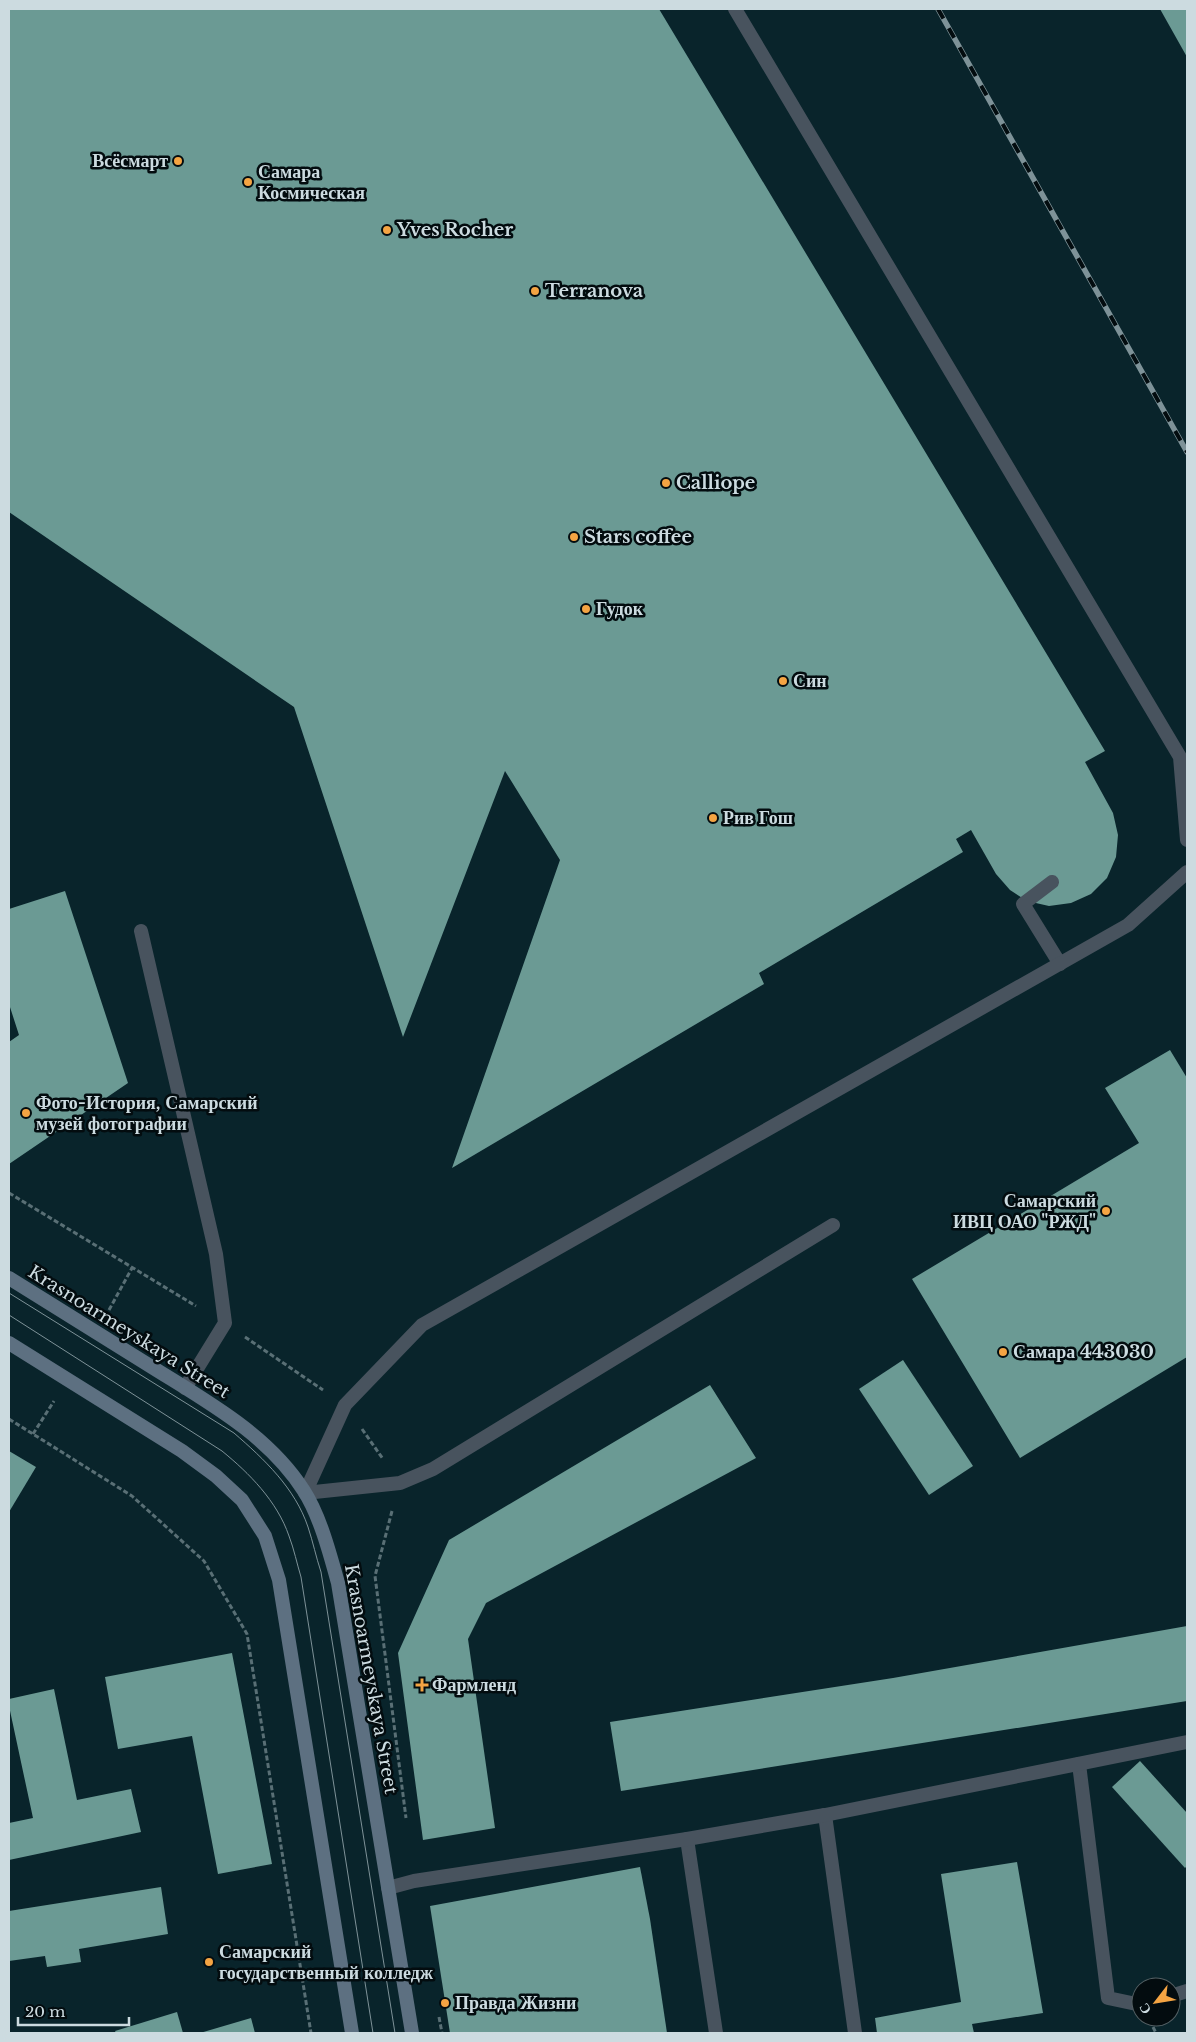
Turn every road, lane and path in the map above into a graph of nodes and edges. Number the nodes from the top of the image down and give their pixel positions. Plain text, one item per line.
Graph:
1 (735, 9) edge
2 (1187, 840) edge
3 (1187, 872) edge
4 (1052, 882) dead end
5 (141, 931) dead end
6 (1060, 964) junction
7 (833, 1225) dead end
8 (9, 1278) edge
9 (9, 1343) edge
10 (185, 1388) junction
11 (9, 1419) edge
12 (305, 1493) junction
13 (1187, 1742) edge
14 (1079, 1764) junction
15 (825, 1815) junction
16 (687, 1839) junction
17 (388, 1888) junction
18 (1131, 2003) edge
19 (311, 2033) edge
20 (352, 2033) edge
21 (412, 2033) edge
22 (716, 2033) edge
23 (855, 2033) edge

1 - 2 lane
3 - 6 lane
4 - 6 lane
5 - 10 lane
6 - 12 lane
7 - 12 lane
8 - 10 main road, Krasnoarmeyskaya Street
9 - 20 main road
10 - 12 main road, Krasnoarmeyskaya Street
11 - 19 path
12 - 17 main road, Krasnoarmeyskaya Street
13 - 14 lane
14 - 15 lane
14 - 18 lane
15 - 16 lane
15 - 23 lane
16 - 17 lane
16 - 22 lane
17 - 21 main road, Krasnoarmeyskaya Street

